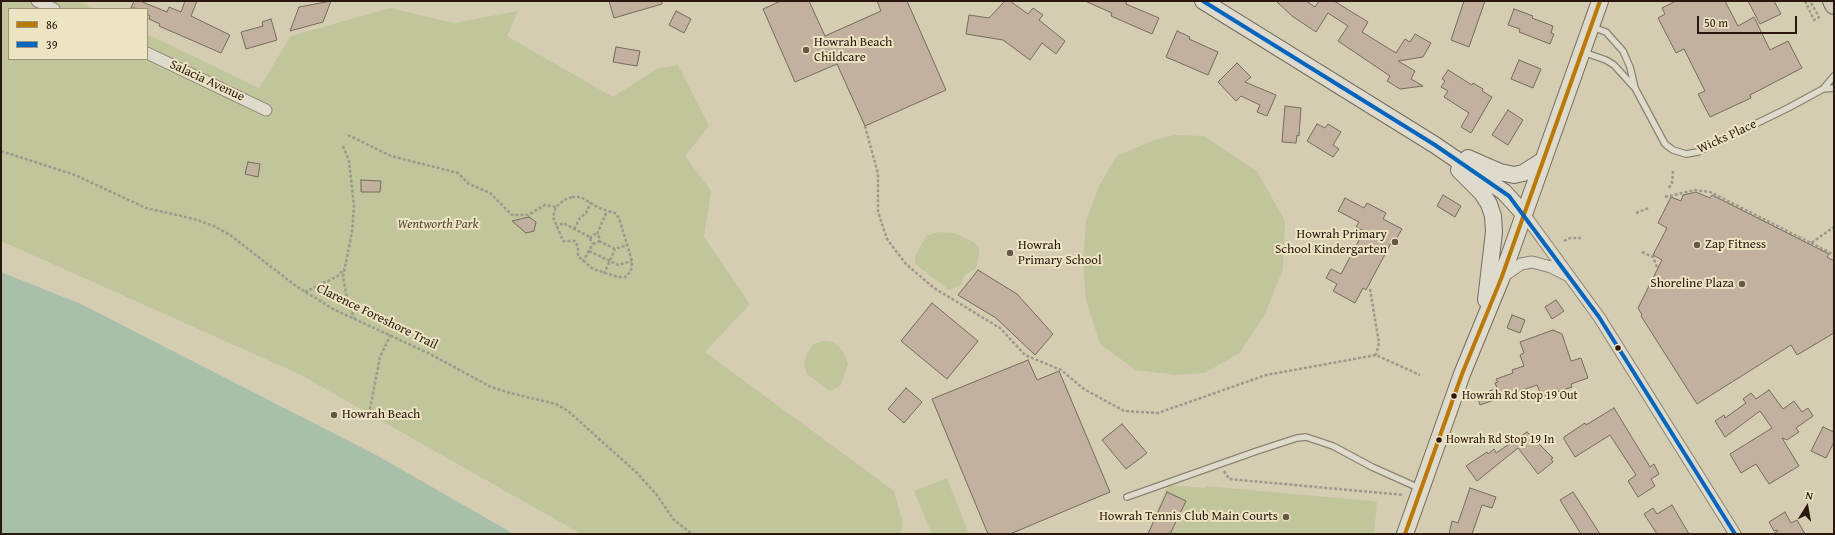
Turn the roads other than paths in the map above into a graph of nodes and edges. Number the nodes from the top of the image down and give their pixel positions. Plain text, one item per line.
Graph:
1 (37, 1) edge
2 (1203, 1) edge
3 (1600, 1) edge
4 (1832, 1) edge
5 (1834, 5) edge
6 (52, 8) edge
7 (1590, 27) junction
8 (1582, 51) junction
9 (148, 53) edge
10 (1834, 76) edge
11 (1635, 88) junction
12 (1834, 88) edge
13 (1823, 89) junction
14 (266, 110) dead end
15 (1435, 145) junction
16 (1542, 161) junction
17 (1524, 214) junction
18 (1569, 276) junction
19 (1501, 279) junction
20 (1484, 317) junction
21 (1421, 489) junction
22 (1126, 497) dead end
23 (1405, 534) edge
24 (1735, 534) edge

1 - 6 street
2 - 15 main road
3 - 7 main road
4 - 5 main road
7 - 8 main road
7 - 11 lane, Wicks Place
8 - 11 lane, Wicks Place
8 - 16 main road
9 - 14 street, Salacia Avenue
10 - 13 lane
11 - 13 lane, Wicks Place
12 - 13 lane
15 - 16 main road
15 - 17 main road
15 - 20 main road
16 - 17 main road
17 - 18 street
17 - 19 main road
18 - 19 street
18 - 24 street
19 - 20 main road
20 - 21 main road
21 - 22 lane
21 - 23 main road

